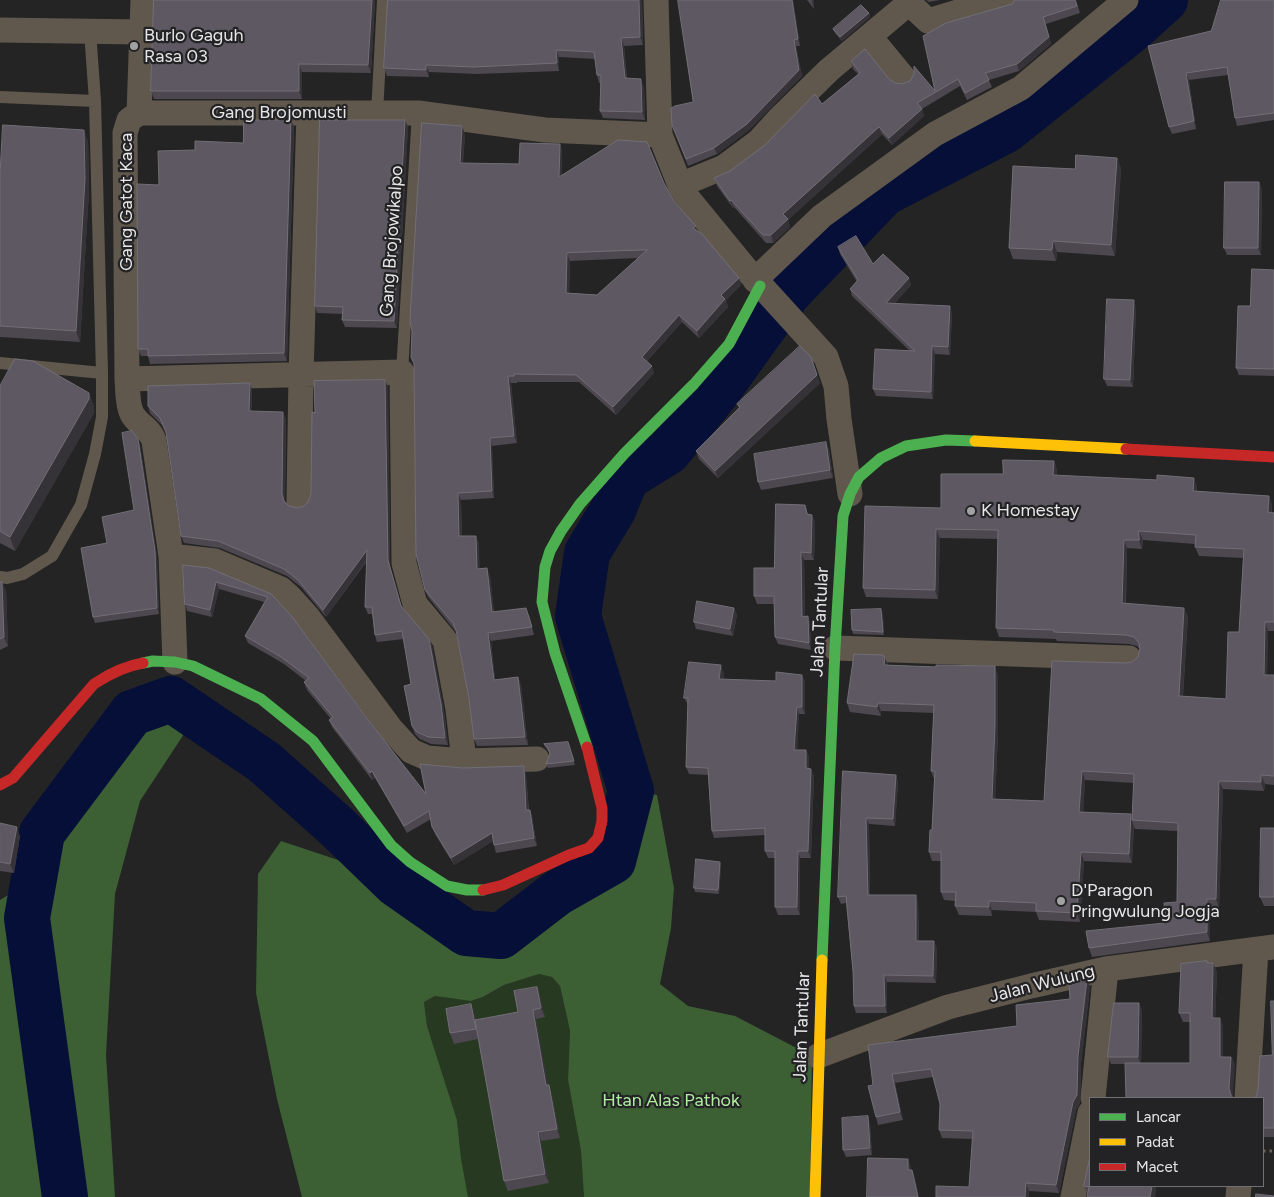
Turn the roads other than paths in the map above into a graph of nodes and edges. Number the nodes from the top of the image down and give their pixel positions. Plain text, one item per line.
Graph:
1 (143, 0) edge
2 (383, 0) edge
3 (656, 0) edge
4 (1006, 0) edge
5 (1126, 0) edge
6 (980, 3) edge
7 (0, 30) edge
8 (90, 31) junction
9 (142, 32) junction
10 (870, 37) junction
11 (903, 76) dead end
12 (0, 97) edge
13 (95, 101) junction
14 (139, 112) junction
15 (310, 113) junction
16 (418, 113) junction
17 (377, 114) junction
18 (660, 135) junction
19 (680, 185) junction
20 (758, 282) junction
21 (0, 363) edge
22 (402, 372) junction
23 (102, 373) junction
24 (301, 374) junction
25 (127, 379) junction
26 (1274, 457) edge
27 (850, 494) junction
28 (299, 501) dead end
29 (171, 556) junction
30 (0, 577) edge
31 (835, 648) junction
32 (1129, 658) dead end
33 (174, 662) junction
34 (537, 759) dead end
35 (464, 761) junction
36 (0, 785) edge
37 (1265, 948) edge
38 (1106, 969) junction
39 (818, 1056) junction
40 (1093, 1097) edge
41 (1247, 1097) edge
42 (1089, 1118) edge
43 (815, 1197) edge
44 (1072, 1197) edge

1 - 9 street, Gang Gatot Kaca
2 - 17 lane
3 - 18 street
4 - 6 street
5 - 20 street
6 - 10 street
7 - 8 street
8 - 9 street
8 - 13 lane
9 - 14 street, Gang Gatot Kaca
10 - 11 street
10 - 19 street
12 - 13 lane
13 - 23 lane
14 - 15 street, Gang Brojomusti
14 - 25 street, Gang Gatot Kaca
15 - 17 street, Gang Brojomusti
15 - 24 street
16 - 17 street, Gang Brojomusti
16 - 18 street, Gang Brojomusti
16 - 22 lane, Gang Brojowikalpo
18 - 19 street
19 - 20 street
20 - 27 street
20 - 33 street
21 - 23 lane
22 - 24 street
22 - 35 street
23 - 30 lane
24 - 25 street
24 - 28 street
25 - 29 street, Gang Gatot Kaca
26 - 27 street, Jalan Tantular
27 - 31 street, Jalan Tantular
29 - 33 street, Gang Gatot Kaca
29 - 35 street
31 - 32 street
31 - 39 street, Jalan Tantular
33 - 36 street
34 - 35 street
37 - 38 street, Jalan Wulung
37 - 41 street
38 - 39 street, Jalan Wulung
38 - 40 street
39 - 43 street, Jalan Tantular
42 - 44 street

